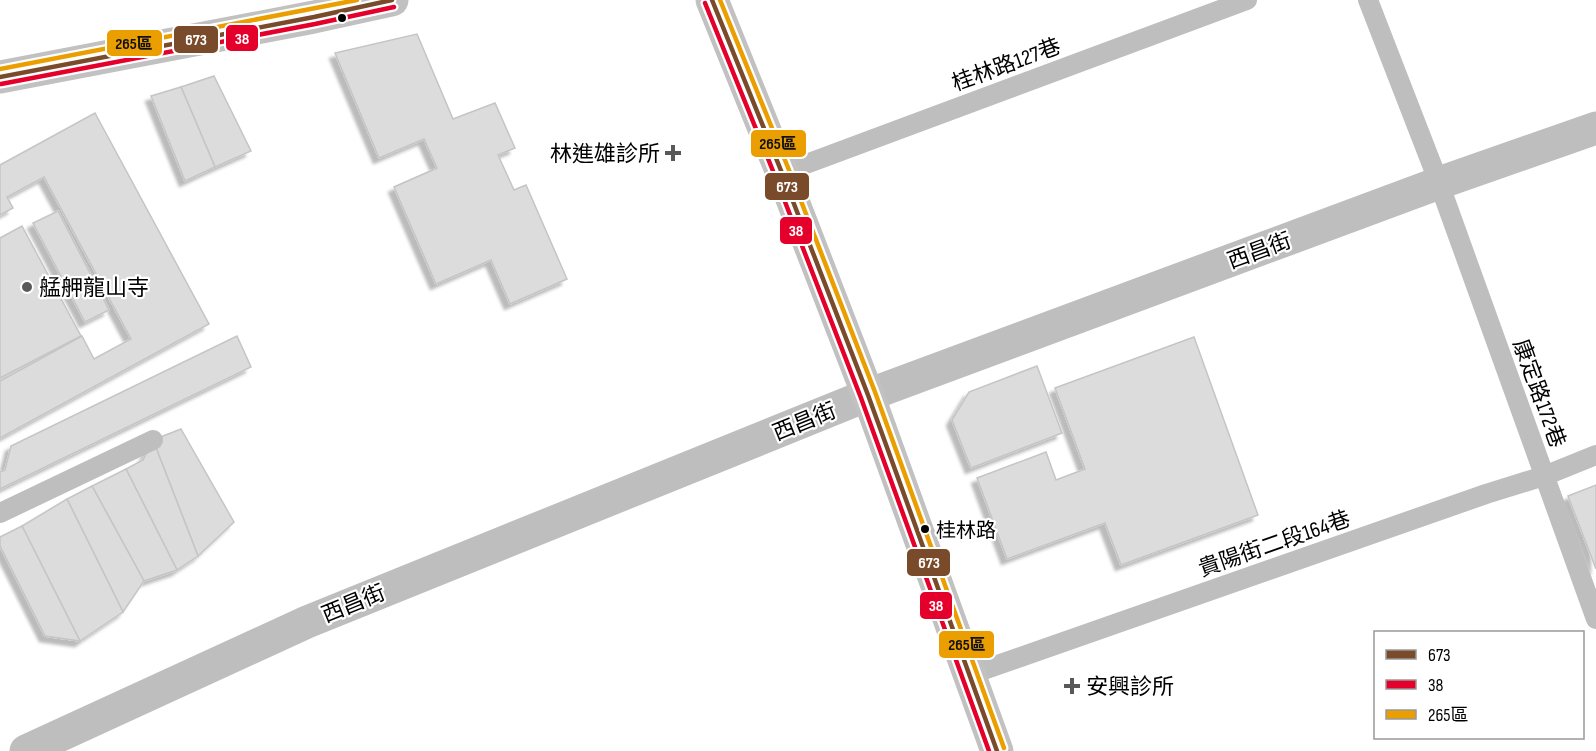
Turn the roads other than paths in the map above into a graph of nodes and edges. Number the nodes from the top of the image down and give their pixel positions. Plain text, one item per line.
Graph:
1 (392, 0) edge
2 (712, 0) edge
3 (1247, 0) edge
4 (1368, 0) edge
5 (312, 9) edge
6 (0, 77) edge
7 (1596, 128) edge
8 (782, 173) junction
9 (1438, 183) junction
10 (868, 395) junction
11 (153, 440) dead end
12 (1596, 455) edge
13 (1544, 476) junction
14 (0, 513) edge
15 (1596, 619) edge
16 (969, 675) junction
17 (26, 751) edge
18 (997, 751) edge

1 - 5 street
2 - 8 street
3 - 8 lane, 桂林路127巷
4 - 9 lane, 康定路172巷
5 - 6 street
7 - 9 street, 西昌街
8 - 10 street
9 - 10 street, 西昌街
9 - 13 lane, 康定路172巷
10 - 16 street
10 - 17 street, 西昌街
11 - 14 lane
12 - 13 lane, 貴陽街二段164巷
13 - 15 lane, 康定路172巷
13 - 16 lane, 貴陽街二段164巷
16 - 18 street

